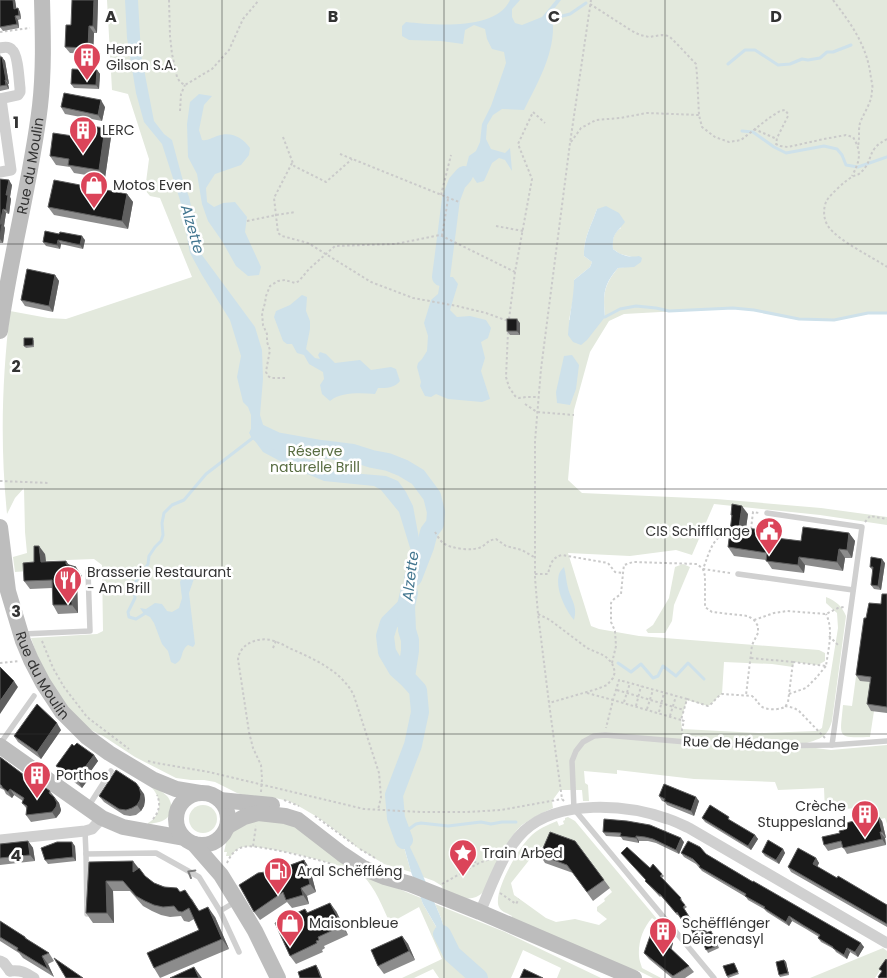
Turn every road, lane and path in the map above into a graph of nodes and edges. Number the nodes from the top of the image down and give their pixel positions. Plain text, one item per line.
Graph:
1 (42, 0) edge
2 (258, 0) edge
3 (591, 0) edge
4 (833, 0) edge
5 (169, 1) edge
6 (590, 4) junction
7 (43, 26) junction
8 (0, 32) edge
9 (0, 48) edge
10 (185, 85) junction
11 (0, 99) edge
12 (180, 111) dead end
13 (699, 115) junction
14 (545, 123) dead end
15 (754, 129) junction
16 (283, 136) dead end
17 (777, 139) junction
18 (887, 139) edge
19 (570, 143) junction
20 (858, 146) junction
21 (340, 154) dead end
22 (451, 155) dead end
23 (352, 159) junction
24 (292, 163) junction
25 (0, 172) edge
26 (852, 176) junction
27 (441, 195) junction
28 (448, 198) junction
29 (458, 202) dead end
30 (296, 212) dead end
31 (276, 215) junction
32 (248, 221) dead end
33 (496, 226) dead end
34 (523, 230) junction
35 (442, 236) junction
36 (326, 254) junction
37 (887, 267) edge
38 (515, 272) junction
39 (4, 277) edge
40 (508, 331) edge
41 (0, 332) edge
42 (285, 378) dead end
43 (538, 397) junction
44 (525, 404) dead end
45 (536, 412) junction
46 (574, 415) dead end
47 (0, 481) edge
48 (50, 483) dead end
49 (767, 513) joint
50 (887, 519) edge
51 (0, 527) edge
52 (862, 527) junction
53 (730, 530) edge
54 (435, 532) dead end
55 (750, 532) edge
56 (534, 557) junction
57 (703, 569) junction
58 (88, 572) dead end
59 (622, 573) junction
60 (534, 574) junction
61 (738, 574) joint
62 (853, 590) junction
63 (851, 606) junction
64 (538, 614) junction
65 (826, 614) junction
66 (754, 620) junction
67 (39, 633) junction
68 (21, 634) junction
69 (829, 636) junction
70 (276, 641) junction
71 (272, 648) dead end
72 (845, 652) junction
73 (751, 658) junction
74 (31, 660) junction
75 (794, 662) junction
76 (0, 663) edge
77 (612, 663) junction
78 (826, 666) junction
79 (613, 678) junction
80 (619, 680) junction
81 (630, 683) junction
82 (641, 686) junction
83 (616, 690) junction
84 (653, 690) junction
85 (584, 692) junction
86 (627, 693) junction
87 (664, 693) junction
88 (789, 694) junction
89 (746, 695) junction
90 (34, 696) dead end
91 (638, 696) junction
92 (676, 696) junction
93 (613, 700) junction
94 (650, 700) junction
95 (687, 700) junction
96 (548, 703) junction
97 (661, 703) junction
98 (624, 704) junction
99 (673, 706) junction
100 (786, 706) junction
101 (636, 707) junction
102 (647, 710) junction
103 (684, 710) junction
104 (658, 713) junction
105 (670, 717) junction
106 (681, 720) junction
107 (605, 735) junction
108 (887, 741) edge
109 (683, 742) junction
110 (0, 745) edge
111 (832, 745) junction
112 (130, 750) dead end
113 (148, 761) dead end
114 (165, 764) junction
115 (111, 771) dead end
116 (154, 780) junction
117 (262, 785) junction
118 (200, 793) junction
119 (220, 800) junction
120 (87, 809) junction
121 (378, 810) junction
122 (574, 810) junction
123 (177, 813) junction
124 (102, 818) junction
125 (85, 831) junction
126 (145, 831) junction
127 (225, 831) junction
128 (0, 840) edge
129 (189, 841) junction
130 (460, 853) dead end
131 (86, 854) junction
132 (505, 858) junction
133 (478, 863) junction
134 (332, 864) dead end
135 (221, 875) junction
136 (410, 884) junction
137 (439, 890) junction
138 (520, 899) dead end
139 (497, 900) dead end
140 (237, 901) junction
141 (220, 911) junction
142 (480, 912) junction
143 (86, 914) edge
144 (538, 937) junction
145 (887, 943) edge
146 (239, 952) dead end
147 (0, 961) edge
148 (6, 975) edge
149 (34, 978) edge
150 (278, 978) edge
151 (617, 978) edge
152 (634, 978) edge
153 (714, 978) edge

1 - 7 main road, Rue du Moulin
2 - 10 path
3 - 6 path
4 - 20 path
5 - 10 path
6 - 13 path
6 - 19 path
7 - 8 path
7 - 39 main road, Rue du Moulin
9 - 11 street
10 - 12 path
11 - 25 street
13 - 15 path
13 - 19 path
14 - 34 path
15 - 17 path
15 - 17 path
16 - 24 path
17 - 20 path
18 - 26 path
19 - 43 path
20 - 26 path
21 - 23 path
22 - 27 path
23 - 24 path
23 - 27 path
24 - 31 path
26 - 37 path
27 - 28 path
28 - 29 path
28 - 35 path
30 - 31 path
31 - 32 path
31 - 36 path
33 - 34 path
34 - 38 path
35 - 36 path
35 - 38 path
36 - 38 path
36 - 42 path
39 - 41 main road, Rue du Moulin
40 - 43 path
43 - 45 path
44 - 45 path
45 - 46 path
45 - 56 path
47 - 48 path
49 - 52 lane
49 - 55 path
50 - 52 path
51 - 68 main road, Rue du Moulin
52 - 62 lane
53 - 57 path
54 - 56 path
56 - 60 path
57 - 59 path
57 - 61 path
57 - 66 path
58 - 67 lane
59 - 60 path
59 - 77 path
60 - 64 path
61 - 62 lane
62 - 63 lane
63 - 65 path
63 - 72 lane
64 - 77 path
64 - 96 path
65 - 66 path
65 - 69 path
66 - 73 path
67 - 68 lane
67 - 112 path
68 - 74 main road, Rue du Moulin
69 - 72 path
69 - 78 path
70 - 71 path
70 - 117 path
70 - 121 path
72 - 111 lane
73 - 75 path
73 - 89 path
74 - 76 path
74 - 116 main road, Rue du Moulin
75 - 78 path
75 - 88 path
77 - 79 path
78 - 88 path
79 - 80 path
79 - 85 path
80 - 81 path
80 - 83 path
81 - 82 path
81 - 86 path
82 - 84 path
82 - 91 path
83 - 86 path
83 - 93 path
84 - 87 path
84 - 94 path
85 - 93 path
85 - 96 path
86 - 91 path
86 - 98 path
87 - 92 path
87 - 97 path
88 - 100 path
89 - 95 path
89 - 100 path
90 - 110 lane
91 - 94 path
91 - 101 path
92 - 95 path
92 - 99 path
93 - 98 path
93 - 107 path
94 - 97 path
94 - 102 path
95 - 103 path
96 - 121 path
97 - 99 path
97 - 104 path
98 - 101 path
99 - 103 path
99 - 105 path
100 - 111 path
101 - 102 path
102 - 104 path
103 - 106 path
104 - 105 path
105 - 106 path
106 - 109 path
107 - 109 lane, Rue de Hédange
107 - 122 lane, Rue de Hédange
108 - 111 lane, Rue de Hédange
109 - 111 lane, Rue de Hédange
110 - 120 main road
113 - 114 path
114 - 116 path
114 - 117 path
115 - 120 lane
116 - 118 main road
116 - 123 main road
116 - 126 path
117 - 121 path
118 - 119 main road
118 - 123 main road
119 - 127 main road
119 - 136 main road
120 - 124 main road
122 - 132 street
122 - 145 street
122 - 153 lane
123 - 126 main road
123 - 129 main road
124 - 125 street
124 - 126 main road
125 - 128 street
125 - 131 lane
126 - 129 main road
127 - 129 main road
127 - 135 main road
127 - 136 main road
129 - 135 main road
130 - 133 path
141 -> 131 lane
131 - 143 lane
132 - 133 path
132 - 142 street
133 - 137 path
134 - 135 path
135 - 140 main road
136 - 137 main road
137 - 142 main road
138 - 139 path
140 - 141 lane
140 - 150 main road
141 - 146 lane
142 - 144 main road
144 - 151 main road
144 - 152 main road
147 - 148 street
148 - 149 street

